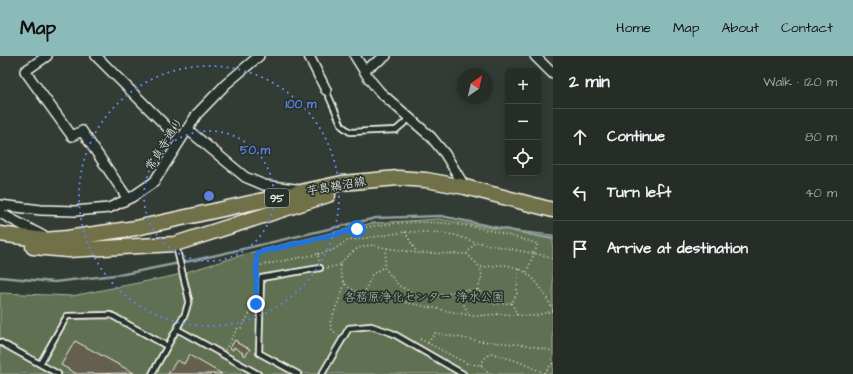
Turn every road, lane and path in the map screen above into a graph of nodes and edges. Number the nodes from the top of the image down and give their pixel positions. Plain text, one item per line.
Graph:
1 (47, 56) edge
2 (96, 56) edge
3 (259, 56) edge
4 (308, 56) edge
5 (356, 56) edge
6 (386, 56) edge
7 (535, 56) edge
8 (364, 70) junction
9 (553, 74) edge
10 (326, 90) joint
11 (410, 118) junction
12 (187, 129) junction
13 (180, 140) junction
14 (382, 178) junction
15 (465, 187) junction
16 (310, 190) junction
17 (128, 199) junction
18 (0, 205) edge
19 (553, 210) edge
20 (0, 213) edge
21 (405, 232) junction
22 (7, 235) edge
23 (50, 239) junction
24 (475, 242) junction
25 (387, 247) junction
26 (177, 251) junction
27 (417, 252) junction
28 (535, 253) junction
29 (318, 254) junction
30 (467, 254) junction
31 (553, 259) edge
32 (340, 265) junction
33 (257, 266) junction
34 (384, 267) junction
35 (480, 267) junction
36 (320, 268) junction
37 (518, 269) junction
38 (526, 272) junction
39 (256, 273) dead end
40 (345, 284) junction
41 (457, 290) junction
42 (478, 290) junction
43 (410, 292) junction
44 (364, 294) junction
45 (404, 302) junction
46 (512, 303) junction
47 (256, 304) dead end
48 (553, 311) edge
49 (469, 315) junction
50 (517, 315) junction
51 (177, 329) junction
52 (343, 338) junction
53 (420, 339) dead end
54 (0, 342) edge
55 (428, 343) junction
56 (206, 345) junction
57 (167, 346) junction
58 (553, 351) edge
59 (553, 363) edge
60 (40, 364) junction
61 (481, 365) junction
62 (58, 374) edge
63 (152, 374) edge
64 (258, 374) edge
65 (298, 374) edge
66 (322, 374) edge
67 (463, 374) edge
68 (490, 374) edge
69 (544, 374) edge

1 - 17 street
2 - 13 street
3 - 12 street, 常貞寺通り
4 - 10 street
5 - 8 street
6 - 8 street
7 - 9 street
8 - 11 street
10 - 11 lane
11 - 15 street
12 - 13 street, 常貞寺通り
12 - 16 street
13 - 17 street, 常貞寺通り
14 - 15 main road, 芋島鵜沼線 / 95
14 - 16 main road, 芋島鵜沼線 / 95
14 - 26 main road
15 - 19 main road, 芋島鵜沼線 / 95
16 - 23 main road, 芋島鵜沼線 / 95
17 - 18 street, 常貞寺通り
20 - 23 street
21 - 24 path
21 - 27 path
21 - 29 path
22 - 23 main road, 芋島鵜沼線 / 95
22 - 26 main road
24 - 28 path
24 - 30 path
25 - 27 path
25 - 32 path
25 - 34 path
26 - 51 lane
27 - 30 path
28 - 31 path
28 - 33 path
28 - 38 path
29 - 33 path
29 - 36 path
30 - 35 path
32 - 36 path
32 - 40 path
33 - 39 path
34 - 43 path
34 - 44 path
35 - 37 path
35 - 42 path
36 - 65 lane
37 - 38 path
37 - 46 path
38 - 48 path
40 - 44 path
40 - 52 path
41 - 42 path
41 - 43 path
41 - 49 path
42 - 46 path
43 - 45 path
44 - 45 path
45 - 49 path
46 - 50 path
47 - 56 path
48 - 50 path
49 - 50 path
51 - 56 lane
51 - 57 lane
52 - 66 lane
52 - 67 lane
53 - 55 path
54 - 60 lane
55 - 58 path
55 - 61 path
56 - 64 lane
57 - 60 lane
57 - 63 lane
59 - 69 path
60 - 62 lane
61 - 68 path
61 - 69 path

